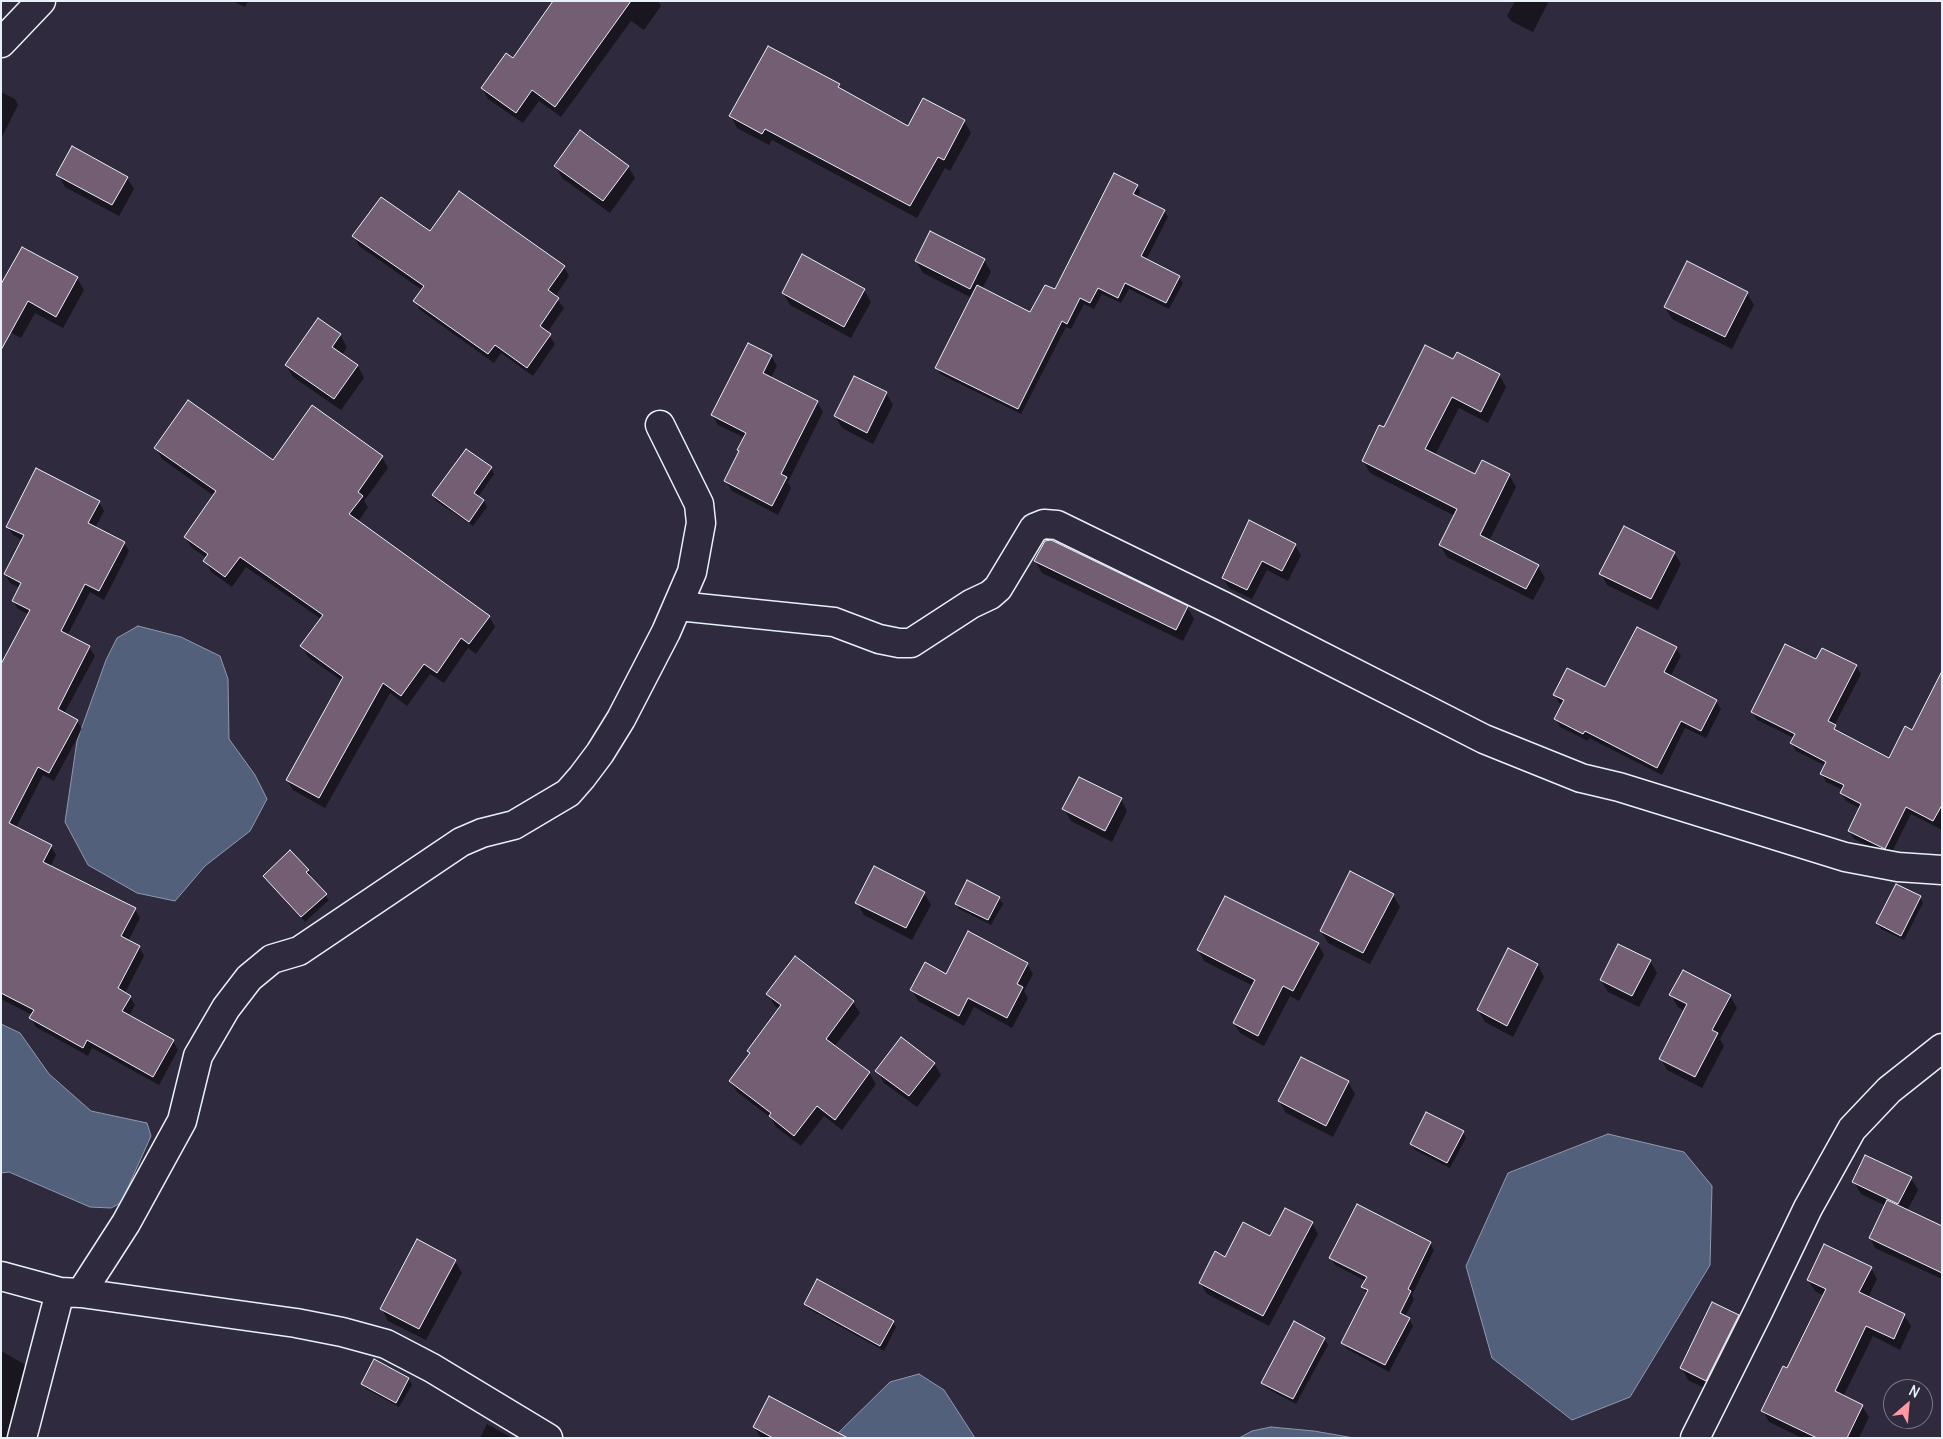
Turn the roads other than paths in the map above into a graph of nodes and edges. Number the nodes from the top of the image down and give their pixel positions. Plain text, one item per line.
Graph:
1 (42, 1) edge
2 (1, 43) edge
3 (660, 425) dead end
4 (678, 606) junction
5 (1942, 870) edge
6 (1942, 1048) edge
7 (1, 1276) edge
8 (70, 1292) junction
9 (22, 1438) edge
10 (548, 1438) edge
11 (1695, 1438) edge

1 - 2 street
3 - 4 street
4 - 5 street
4 - 8 street
6 - 11 street
7 - 8 street
8 - 9 street
8 - 10 street

